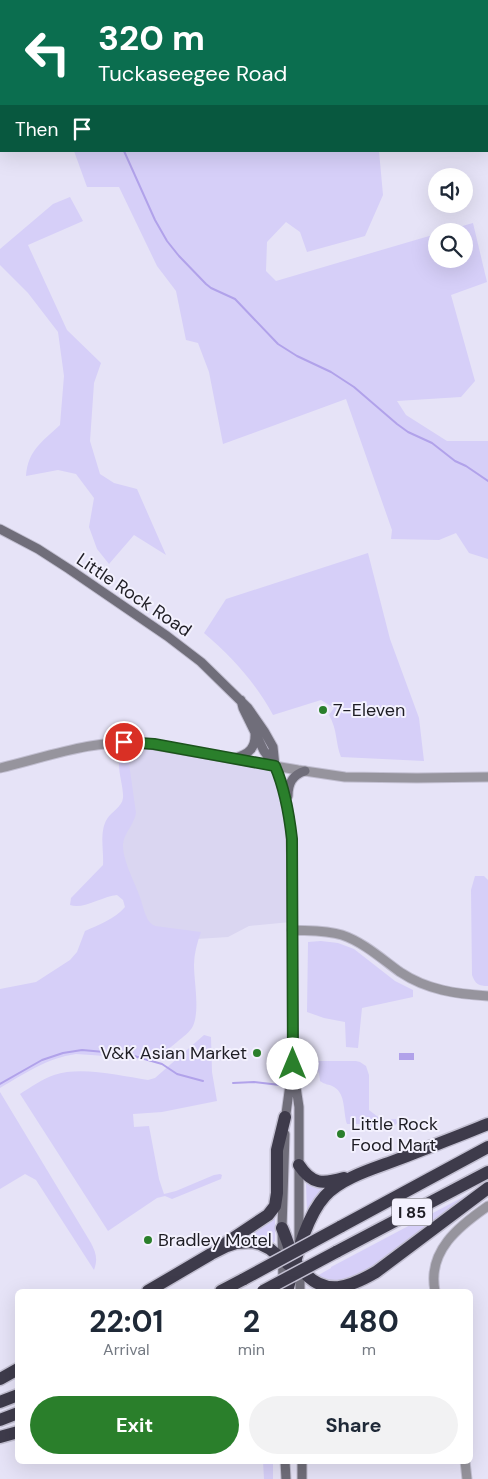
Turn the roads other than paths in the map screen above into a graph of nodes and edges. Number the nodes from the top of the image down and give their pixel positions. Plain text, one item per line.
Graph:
1 (0, 529) edge
2 (241, 700) junction
3 (255, 732) junction
4 (235, 758) junction
5 (275, 766) junction
6 (0, 768) edge
7 (305, 771) junction
8 (488, 778) edge
9 (287, 804) junction
10 (292, 930) junction
11 (488, 996) edge
12 (293, 1067) junction
13 (285, 1117) junction
14 (488, 1124) edge
15 (488, 1147) edge
16 (299, 1165) junction
17 (370, 1170) junction
18 (488, 1172) edge
19 (488, 1188) edge
20 (488, 1206) edge
21 (299, 1226) joint
22 (282, 1228) joint
23 (211, 1254) junction
24 (385, 1265) junction
25 (289, 1271) edge
26 (151, 1289) edge
27 (225, 1289) edge
28 (267, 1289) edge
29 (297, 1289) edge
30 (355, 1289) edge
31 (435, 1289) edge
32 (15, 1371) edge
33 (0, 1379) edge
34 (15, 1396) edge
35 (0, 1402) edge
36 (15, 1414) edge
37 (0, 1420) edge
38 (15, 1433) edge
39 (0, 1437) edge
40 (285, 1464) edge
41 (302, 1464) edge
42 (465, 1464) edge
43 (286, 1479) edge
44 (302, 1479) edge
45 (467, 1479) edge

1 - 2 main road, Little Rock Road
2 - 3 main road, Little Rock Road
2 - 5 main road, Little Rock Road
3 - 4 main road
3 - 5 main road, Little Rock Road
4 - 5 street
4 - 6 street
5 - 7 street
5 - 9 main road, Little Rock Road
7 - 8 street
7 - 9 main road
9 - 10 main road, Little Rock Road
10 - 11 street
10 - 12 main road, Little Rock Road
12 - 13 main road, Little Rock Road
12 - 16 main road, Little Rock Road
13 - 22 main road, Little Rock Road
13 - 23 highway
14 - 17 highway
15 - 27 highway, I 85, bridge
16 - 17 highway
16 - 21 main road, Little Rock Road
17 - 25 highway
18 - 28 highway, I 85, bridge
19 - 24 highway
20 - 31 street
21 - 25 highway
22 - 25 highway
23 - 25 highway
23 - 26 highway
24 - 25 highway
24 - 30 highway
25 - 29 highway
32 - 33 highway
34 - 35 highway
36 - 37 highway
38 - 39 highway
40 - 43 main road
41 - 44 main road
42 - 45 street

